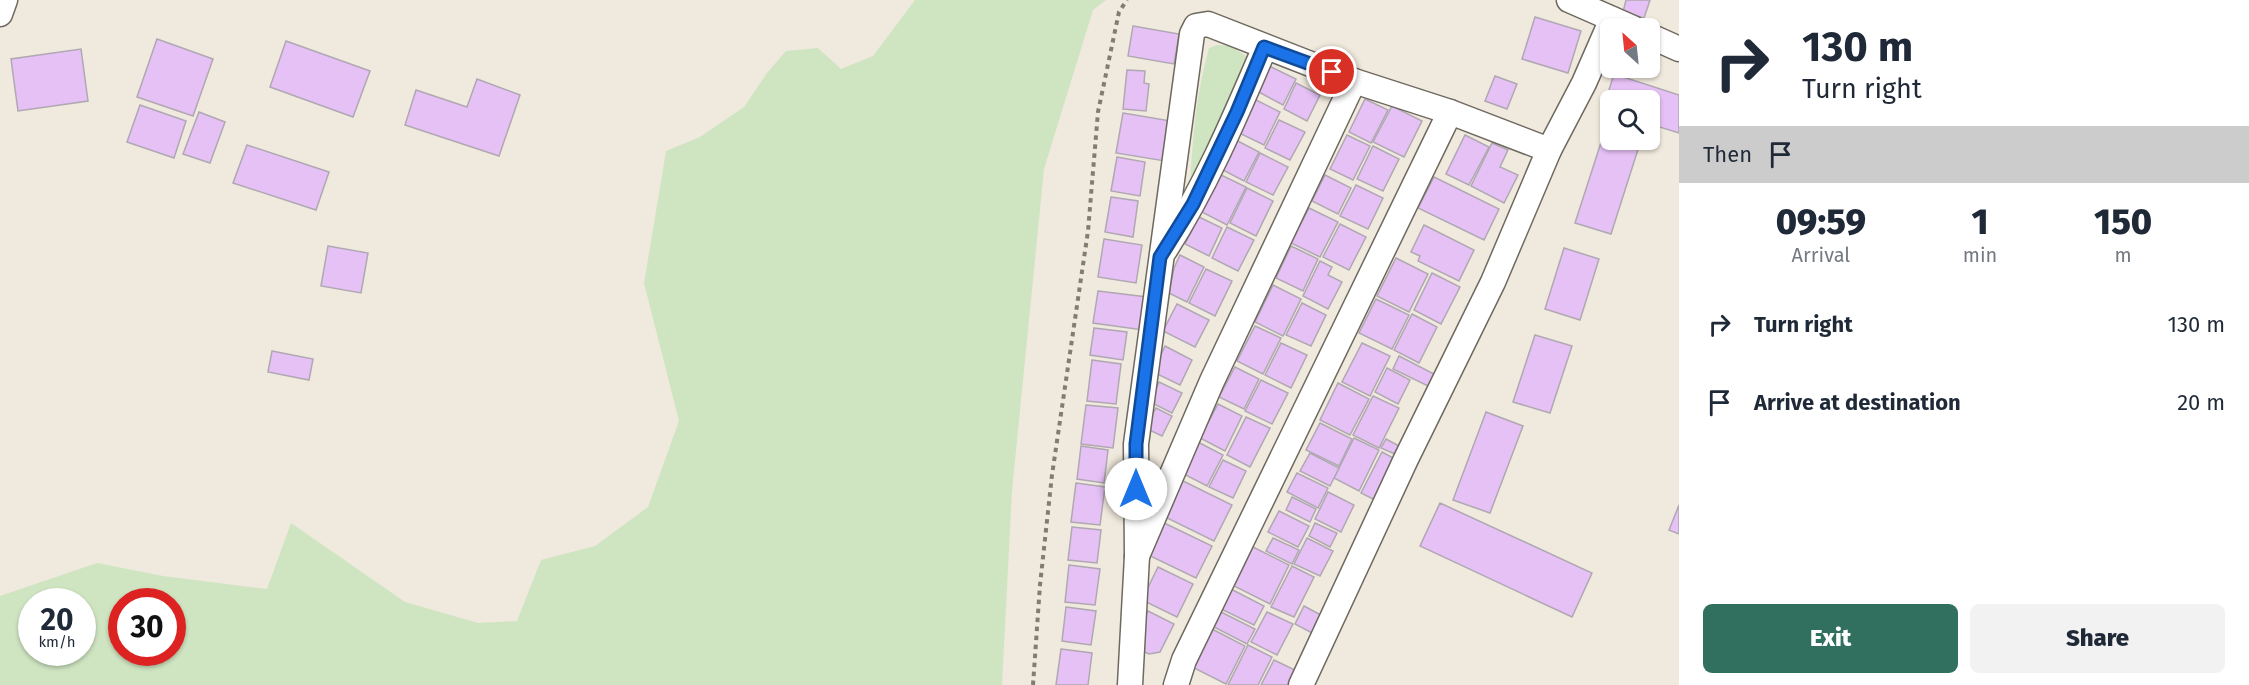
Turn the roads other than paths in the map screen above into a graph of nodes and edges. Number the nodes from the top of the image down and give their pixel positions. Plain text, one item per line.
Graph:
1 (5, 0) edge
2 (1569, 0) edge
3 (0, 14) edge
4 (1609, 18) edge
5 (1660, 40) edge
6 (1264, 47) junction
7 (1679, 49) edge
8 (1600, 58) edge
9 (1354, 81) junction
10 (1450, 112) junction
11 (1549, 150) junction
12 (1160, 257) junction
13 (1137, 556) junction
14 (1130, 685) edge
15 (1176, 685) edge
16 (1301, 685) edge

1 - 3 street
2 - 4 street
5 - 7 street
6 - 9 street
6 - 12 street
6 - 12 street
8 - 11 street
9 - 10 street
9 - 13 street
10 - 11 street
10 - 15 street
11 - 16 street
12 - 13 street
13 - 14 street

